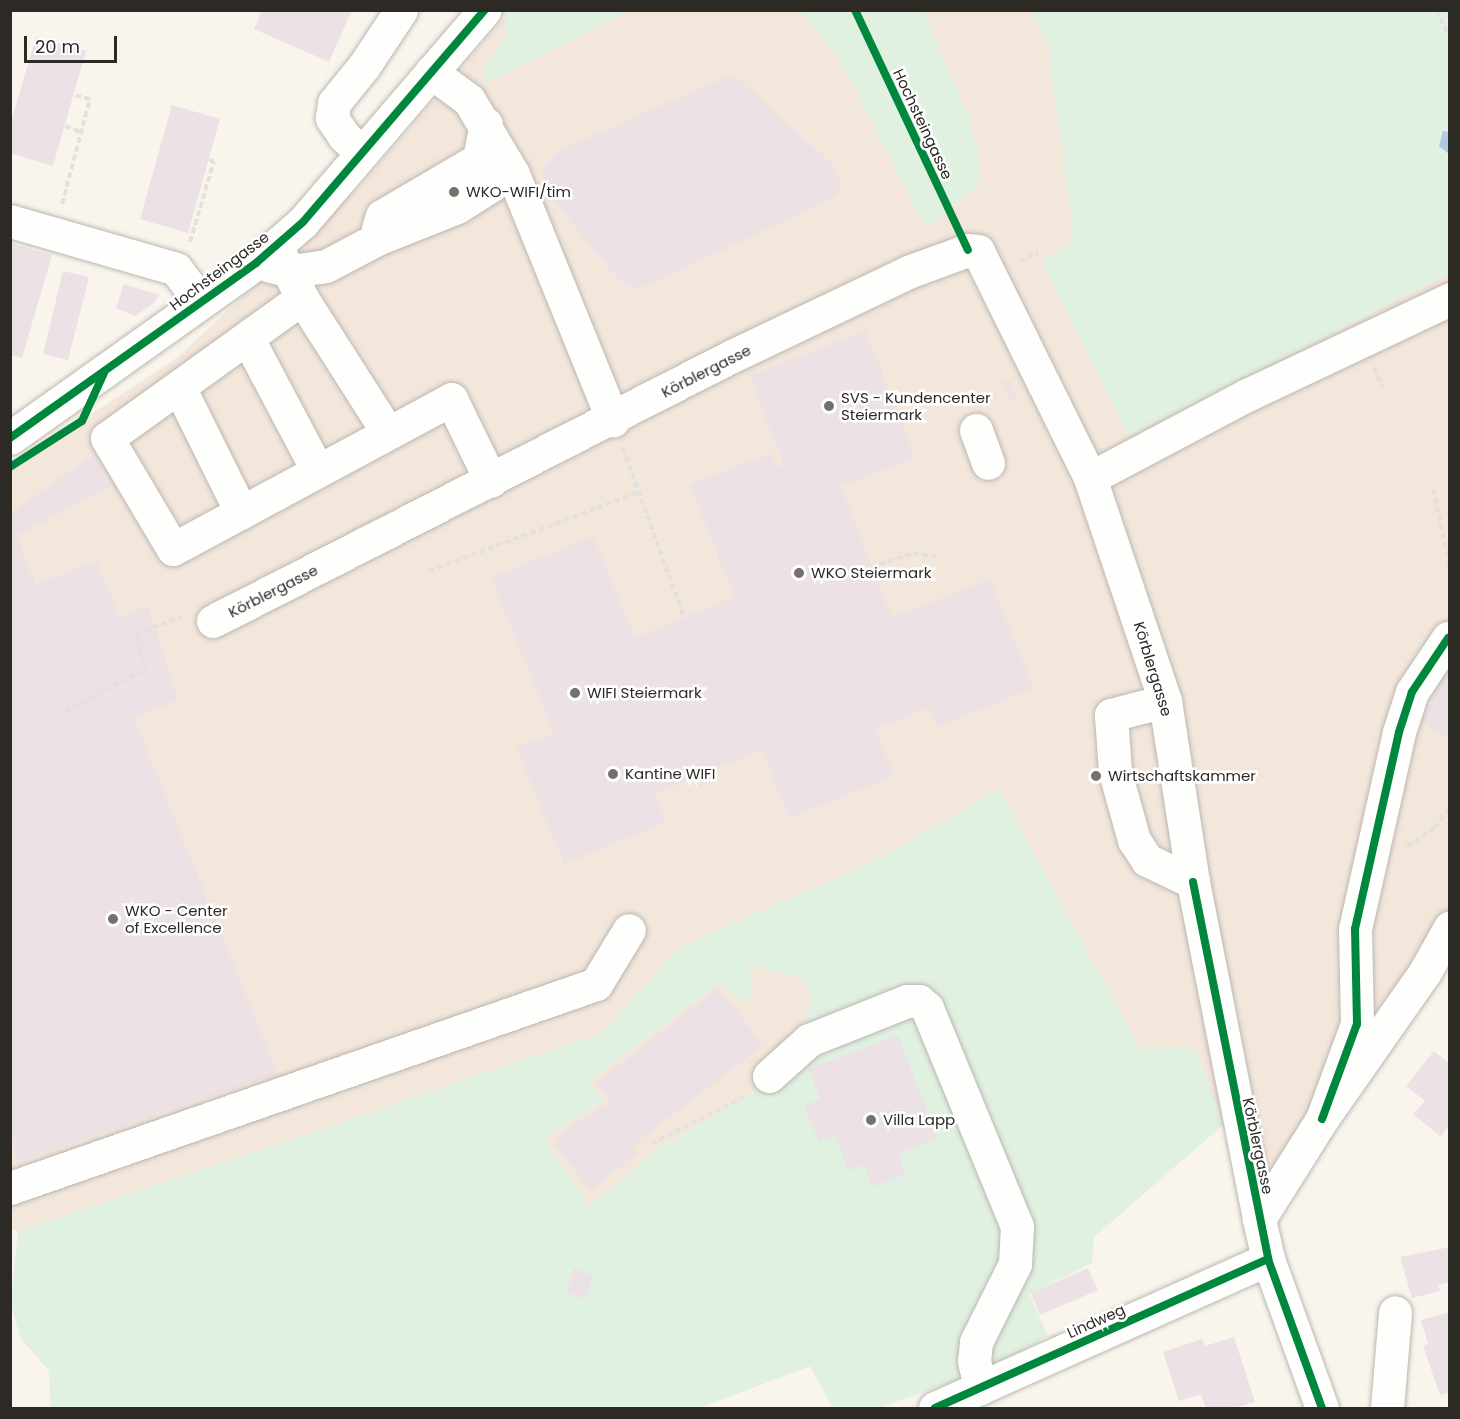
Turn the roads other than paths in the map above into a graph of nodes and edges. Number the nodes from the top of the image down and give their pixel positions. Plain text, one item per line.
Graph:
1 (401, 10) edge
2 (485, 10) edge
3 (431, 72) junction
4 (492, 137) junction
5 (362, 153) junction
6 (10, 221) edge
7 (281, 270) junction
8 (1449, 299) edge
9 (201, 302) junction
10 (248, 339) junction
11 (179, 387) junction
12 (613, 420) junction
13 (976, 430) dead end
14 (388, 433) junction
15 (10, 438) edge
16 (988, 463) dead end
17 (318, 471) junction
18 (1090, 478) junction
19 (491, 481) junction
20 (241, 512) junction
21 (213, 621) dead end
22 (1448, 638) dead end
23 (1165, 701) junction
24 (1193, 882) junction
25 (1449, 927) edge
26 (629, 930) dead end
27 (769, 1076) road end
28 (1322, 1119) junction
29 (10, 1188) edge
30 (1259, 1219) junction
31 (1268, 1259) junction
32 (1395, 1312) dead end
33 (980, 1388) junction
34 (935, 1408) edge
35 (1322, 1408) edge
36 (1388, 1408) edge

1 - 5 street
2 - 3 street, Hochsteingasse
3 - 4 street
3 - 5 street, Hochsteingasse
4 - 7 street
4 - 12 street
5 - 7 street, Hochsteingasse
6 - 9 street
7 - 9 street, Hochsteingasse
7 - 10 street
7 - 14 street
8 - 18 street
9 - 15 street, Hochsteingasse
10 - 11 street
10 - 17 street
11 - 20 street
11 - 20 street
12 - 18 street, Körblergasse
12 - 19 street, Körblergasse
13 - 16 street
14 - 17 street
14 - 19 street
17 - 20 street
18 - 23 street, Körblergasse
19 - 21 street, Körblergasse
22 - 28 street, Körblergasse
23 - 24 street, Körblergasse
23 - 24 street
24 - 30 street, Körblergasse
25 - 28 street, Körblergasse
26 - 29 street
27 - 33 street
28 - 30 street, Körblergasse
30 - 31 street, Körblergasse
31 - 33 street, Lindweg
31 - 35 street, Körblergasse
32 - 36 street
33 - 34 street, Lindweg

